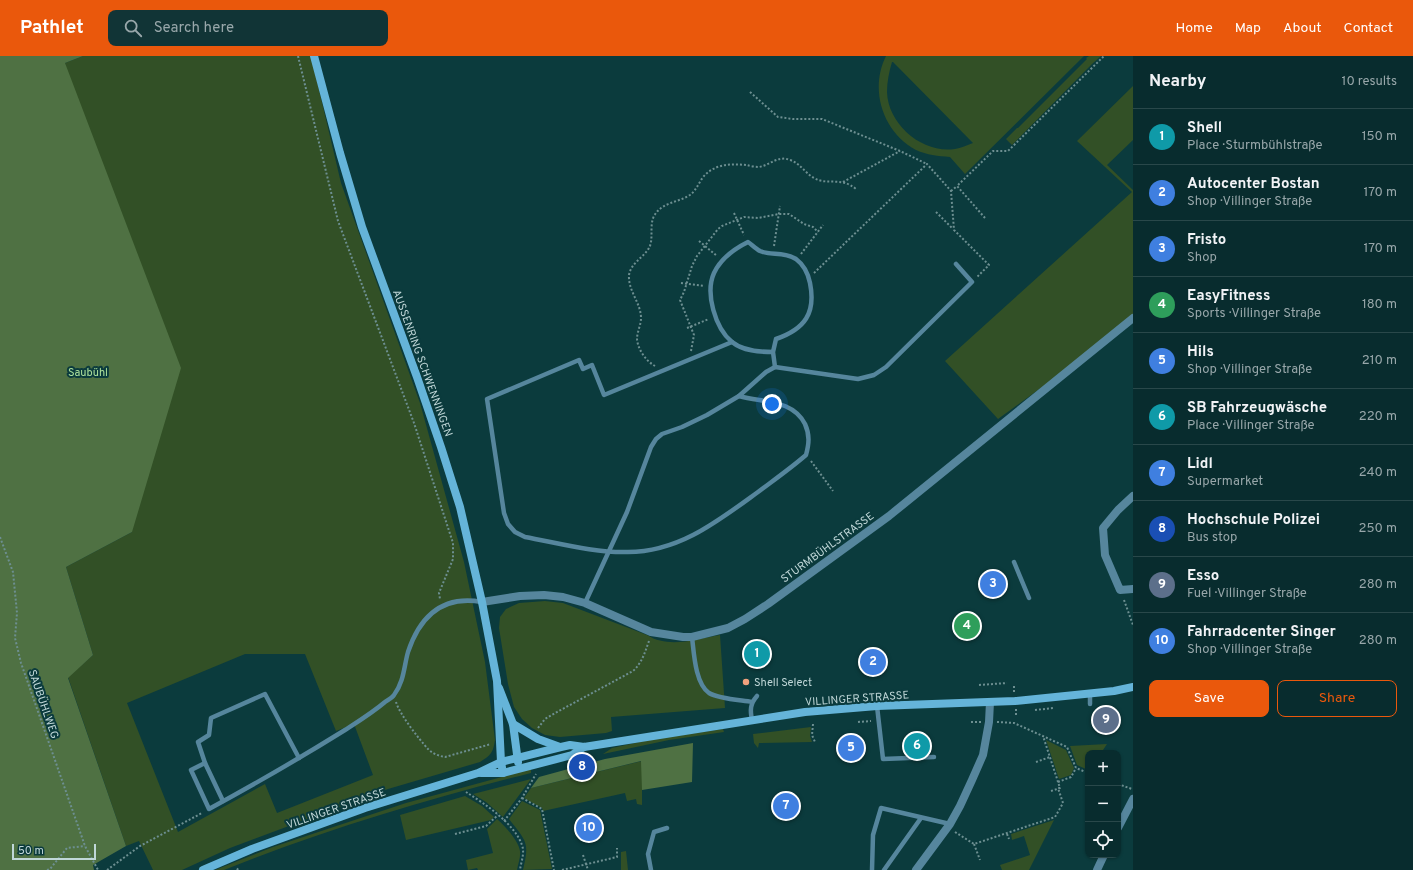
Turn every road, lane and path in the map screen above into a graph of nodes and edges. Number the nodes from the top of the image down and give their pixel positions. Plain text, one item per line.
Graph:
1 (298, 56) edge
2 (314, 56) edge
3 (1104, 56) edge
4 (750, 92) dead end
5 (900, 151) junction
6 (927, 164) junction
7 (843, 182) junction
8 (957, 186) junction
9 (856, 189) dead end
10 (952, 191) junction
11 (780, 206) dead end
12 (936, 212) dead end
13 (734, 213) dead end
14 (985, 218) dead end
15 (823, 225) dead end
16 (954, 230) junction
17 (699, 241) dead end
18 (748, 242) junction
19 (773, 253) junction
20 (722, 260) junction
21 (796, 260) junction
22 (956, 264) dead end
23 (809, 278) junction
24 (972, 282) junction
25 (681, 283) dead end
26 (711, 287) junction
27 (715, 316) junction
28 (1133, 318) edge
29 (687, 328) dead end
30 (732, 342) junction
31 (773, 352) junction
32 (776, 367) junction
33 (666, 369) junction
34 (739, 396) junction
35 (806, 455) junction
36 (833, 490) dead end
37 (1133, 496) edge
38 (0, 538) edge
39 (610, 552) junction
40 (1014, 562) dead end
41 (1133, 589) edge
42 (1120, 590) junction
43 (1029, 598) dead end
44 (482, 602) junction
45 (584, 604) junction
46 (442, 605) junction
47 (1133, 625) edge
48 (651, 632) junction
49 (692, 637) junction
50 (497, 681) junction
51 (1007, 684) dead end
52 (979, 685) dead end
53 (1133, 687) edge
54 (1090, 693) junction
55 (394, 695) junction
56 (757, 696) dead end
57 (841, 698) dead end
58 (830, 699) dead end
59 (752, 702) junction
60 (990, 702) junction
61 (1090, 704) dead end
62 (877, 706) junction
63 (1054, 708) dead end
64 (1035, 710) dead end
65 (752, 720) junction
66 (989, 722) junction
67 (513, 724) junction
68 (813, 724) dead end
69 (535, 733) dead end
70 (1043, 736) junction
71 (495, 742) dead end
72 (815, 742) dead end
73 (561, 747) junction
74 (584, 747) junction
75 (517, 757) junction
76 (934, 757) dead end
77 (1050, 757) junction
78 (299, 758) junction
79 (501, 762) junction
80 (1036, 762) dead end
81 (206, 763) junction
82 (519, 768) junction
83 (1076, 768) junction
84 (503, 772) junction
85 (1085, 772) edge
86 (478, 773) junction
87 (537, 773) dead end
88 (1058, 782) junction
89 (1121, 785) edge
90 (1058, 788) junction
91 (1133, 790) edge
92 (1051, 791) dead end
93 (466, 792) dead end
94 (522, 798) junction
95 (1133, 799) edge
96 (223, 801) junction
97 (209, 809) junction
98 (498, 815) junction
99 (921, 818) junction
100 (504, 821) junction
101 (1121, 822) edge
102 (948, 825) junction
103 (667, 828) dead end
104 (455, 834) dead end
105 (1007, 834) junction
106 (1009, 839) dead end
107 (974, 844) junction
108 (86, 846) junction
109 (617, 848) dead end
110 (583, 855) dead end
111 (1103, 858) edge
112 (980, 860) dead end
113 (587, 864) junction
114 (239, 867) dead end
115 (47, 870) edge
116 (98, 870) edge
117 (107, 870) edge
118 (203, 870) edge
119 (237, 870) edge
120 (520, 870) edge
121 (554, 870) edge
122 (562, 870) edge
123 (588, 870) edge
124 (651, 870) edge
125 (872, 870) edge
126 (884, 870) edge
127 (916, 870) edge
128 (1097, 870) edge

1 - 46 path
2 - 44 main road, AUSSENRING SCHWENNINGEN
3 - 8 path
4 - 5 path
5 - 6 path
5 - 7 path
6 - 10 path
6 - 23 path
7 - 9 path
7 - 33 path
8 - 10 path
8 - 14 path
10 - 16 path
11 - 19 path
12 - 16 path
13 - 18 path
15 - 21 path
16 - 24 path
17 - 20 path
18 - 19 lane
18 - 20 lane
19 - 21 lane
20 - 26 lane
21 - 23 lane
22 - 24 lane
23 - 31 lane
24 - 32 lane
25 - 26 path
26 - 27 lane
27 - 29 path
27 - 30 lane
28 - 49 street, STURMBÜHLSTRASSE
30 - 31 lane
30 - 33 lane
31 - 32 lane
32 - 34 lane
33 - 39 lane
34 - 35 lane
34 - 39 lane
35 - 36 path
35 - 39 lane
37 - 42 street
38 - 108 path, SAUBÜHLWEG
39 - 45 lane
40 - 43 lane
41 - 42 street
42 - 47 path
44 - 45 street, STURMBÜHLSTRASSE
44 - 46 lane
44 - 50 main road, AUSSENRING SCHWENNINGEN
45 - 48 street, STURMBÜHLSTRASSE
46 - 55 lane
48 - 49 street, STURMBÜHLSTRASSE
48 - 69 path
49 - 59 lane
50 - 67 main road, AUSSENRING SCHWENNINGEN
50 - 79 main road, AUSSENRING SCHWENNINGEN
51 - 52 path
53 - 54 main road, VILLINGER STRASSE
54 - 60 main road, VILLINGER STRASSE
54 - 61 lane
55 - 71 path
55 - 78 lane
56 - 59 lane
57 - 58 path
59 - 65 lane
60 - 62 main road, VILLINGER STRASSE
60 - 66 street
62 - 65 main road, VILLINGER STRASSE
62 - 76 lane
63 - 64 path
65 - 74 main road, VILLINGER STRASSE
66 - 70 path
66 - 102 street
67 - 73 main road
67 - 75 main road, AUSSENRING SCHWENNINGEN
68 - 72 path
70 - 77 path
70 - 83 path
73 - 74 main road, VILLINGER STRASSE
73 - 75 main road, VILLINGER STRASSE
74 - 82 main road, VILLINGER STRASSE
75 - 79 main road, VILLINGER STRASSE
75 - 82 main road, AUSSENRING SCHWENNINGEN
77 - 80 path
77 - 88 path
78 - 81 lane
78 - 96 lane
79 - 84 main road, AUSSENRING SCHWENNINGEN
79 - 86 main road, VILLINGER STRASSE
81 - 96 lane
81 - 97 lane
82 - 84 main road, VILLINGER STRASSE
83 - 85 path
83 - 88 path
84 - 86 main road, VILLINGER STRASSE
86 - 118 main road, VILLINGER STRASSE
87 - 94 path
88 - 90 path
89 - 91 path
90 - 92 path
90 - 105 path
93 - 98 path
94 - 100 path
94 - 121 path
95 - 101 street
96 - 97 lane
97 - 117 path
98 - 100 path
98 - 104 path
99 - 102 lane
99 - 125 lane
99 - 126 lane
100 - 120 path
102 - 107 path
102 - 127 street
103 - 124 lane
105 - 106 path
105 - 107 path
107 - 112 path
108 - 115 path
108 - 116 path, SAUBÜHLWEG
109 - 113 path
110 - 113 path
111 - 128 street
113 - 122 path
113 - 123 path
114 - 119 path

